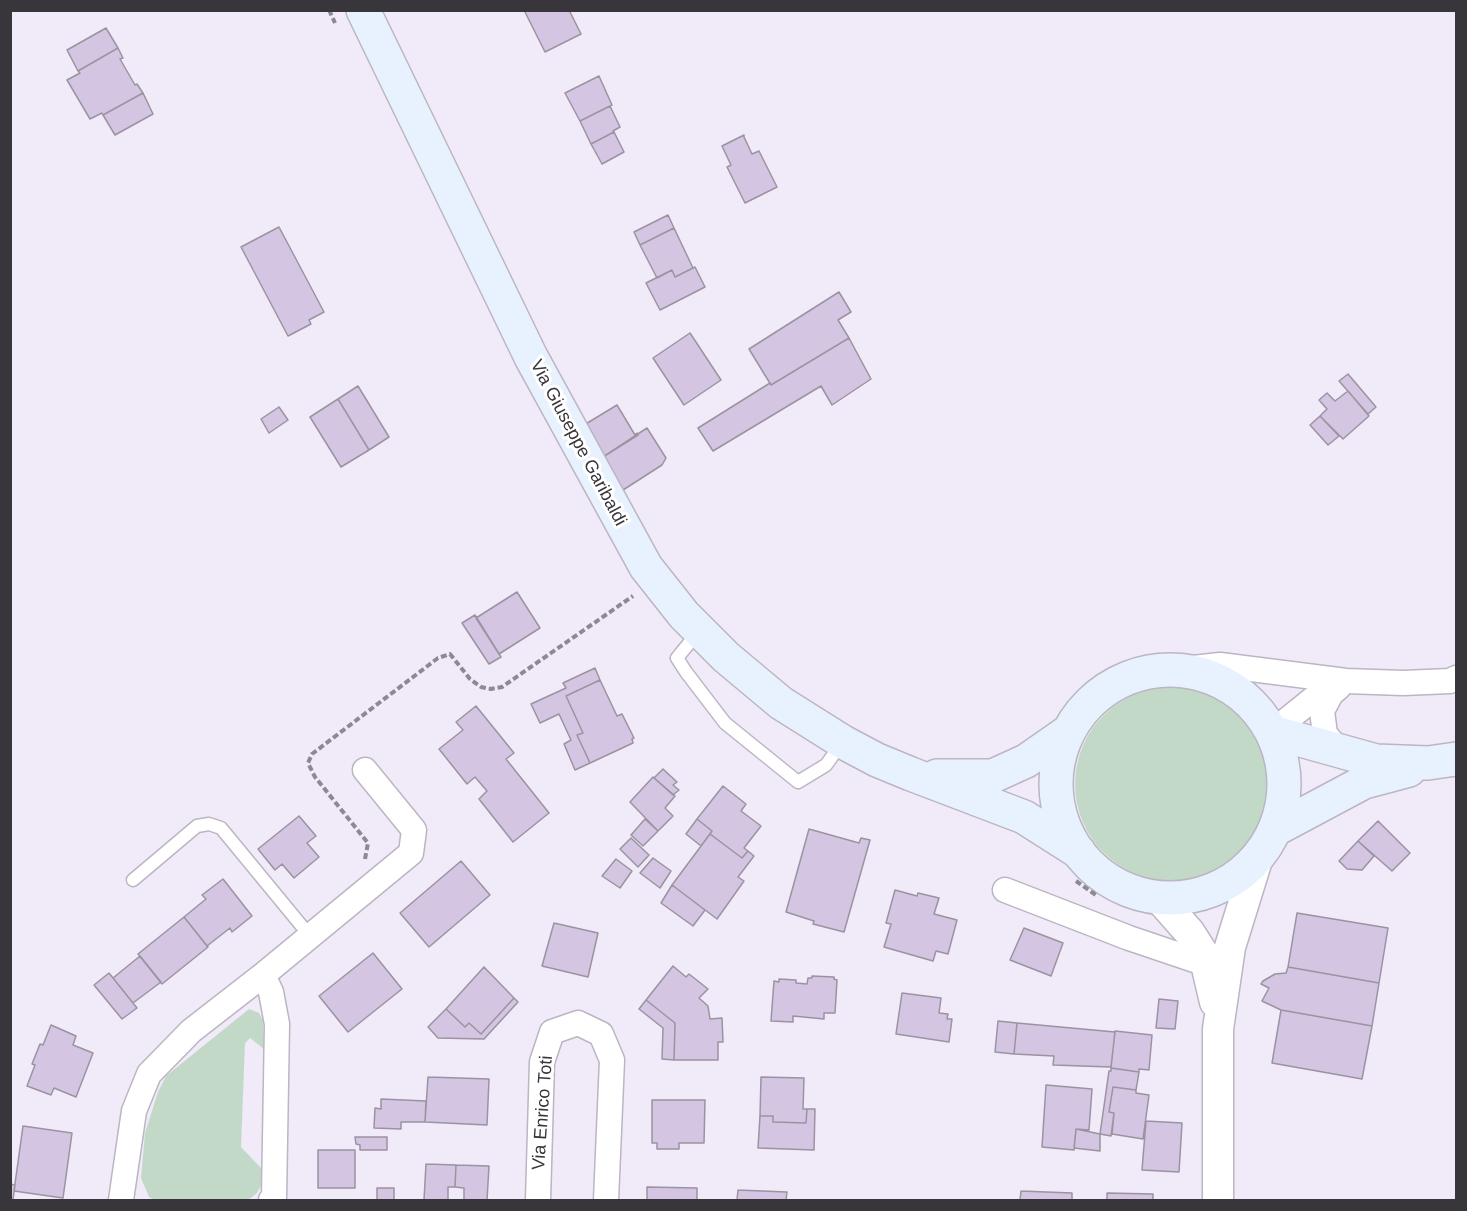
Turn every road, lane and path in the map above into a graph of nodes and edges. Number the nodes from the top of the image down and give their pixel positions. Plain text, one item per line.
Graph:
1 (328, 10) edge
2 (351, 21) edge
3 (642, 604) dead end
4 (700, 630) junction
5 (1174, 670) junction
6 (1456, 678) edge
7 (1346, 681) junction
8 (1069, 731) junction
9 (1272, 732) junction
10 (843, 742) junction
11 (1340, 752) junction
12 (1442, 761) edge
13 (364, 770) dead end
14 (911, 774) junction
15 (1276, 829) junction
16 (1257, 860) junction
17 (1074, 864) junction
18 (365, 865) dead end
19 (133, 880) dead end
20 (1005, 890) dead end
21 (1160, 898) junction
22 (1103, 900) dead end
23 (310, 936) junction
24 (1216, 965) junction
25 (263, 975) junction
26 (121, 1200) edge
27 (272, 1200) edge
28 (538, 1200) edge
29 (606, 1200) edge
30 (1218, 1200) edge

1 - 2 path
2 - 4 main road, Via Giuseppe Garibaldi
3 - 18 path
4 - 10 main road, Via Giuseppe Garibaldi
4 - 10 lane
5 - 7 street
5 - 8 main road
5 - 9 main road
6 - 7 street
7 - 9 street
7 - 11 street
8 - 14 main road, Via Giuseppe Garibaldi
8 - 17 main road
9 - 11 main road
9 - 15 main road
10 - 14 main road, Via Giuseppe Garibaldi
11 - 12 main road
12 - 15 main road
13 - 23 street
14 - 17 main road, Via Giuseppe Garibaldi
15 - 16 main road
16 - 21 main road
16 - 24 street
17 - 21 main road
17 - 22 path
19 - 23 lane
20 - 24 street
21 - 24 street
23 - 25 street
24 - 30 street
25 - 26 street
25 - 27 street
28 - 29 street, Via Enrico Toti

